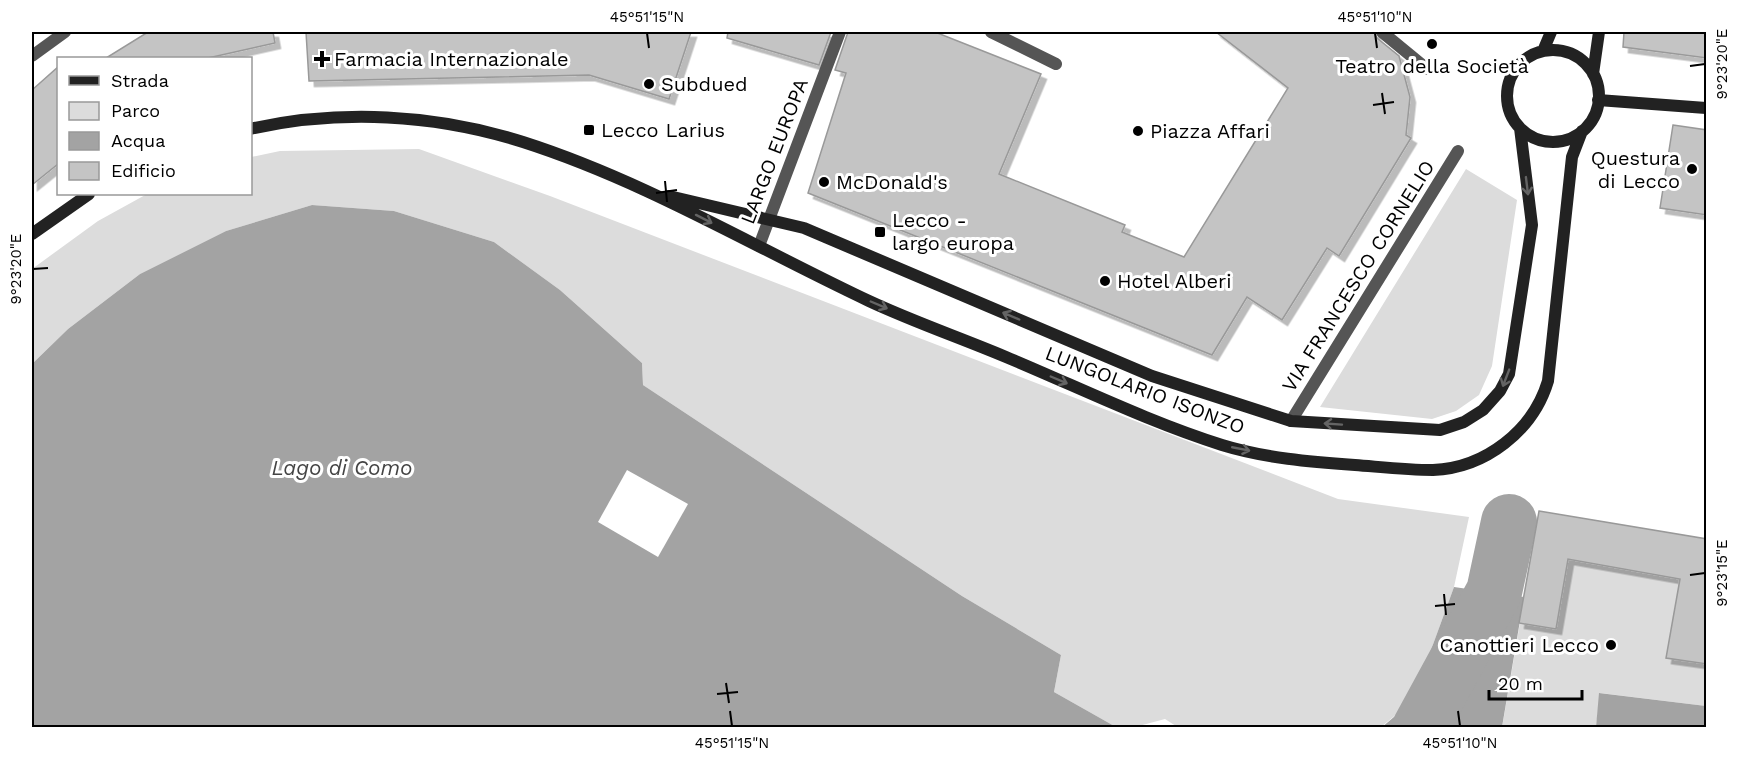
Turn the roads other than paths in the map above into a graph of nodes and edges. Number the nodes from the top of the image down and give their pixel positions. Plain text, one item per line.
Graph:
1 (65, 32) edge
2 (840, 32) edge
3 (991, 32) edge
4 (1382, 32) edge
5 (1551, 32) edge
6 (1599, 32) edge
7 (1543, 51) junction
8 (32, 56) edge
9 (1056, 64) dead end
10 (1427, 69) dead end
11 (1593, 74) junction
12 (1599, 100) junction
13 (1707, 108) edge
14 (1520, 128) junction
15 (252, 129) edge
16 (1582, 131) junction
17 (1458, 151) dead end
18 (652, 192) junction
19 (88, 195) edge
20 (768, 218) junction
21 (32, 234) edge
22 (759, 246) junction
23 (1291, 422) junction

1 - 8 street
2 - 20 street, LARGO EUROPA
3 - 9 street
4 - 10 street
5 - 7 main road
6 - 11 main road
7 - 11 main road
7 - 14 main road
11 - 12 main road
12 - 13 main road
12 - 16 main road
14 - 16 main road
14 -> 23 main road, LUNGOLARIO ISONZO
15 - 18 main road, LUNGOLARIO ISONZO
22 -> 16 main road, LUNGOLARIO ISONZO
17 - 23 street, VIA FRANCESCO CORNELIO
18 - 20 main road, LUNGOLARIO ISONZO
18 -> 22 main road, LUNGOLARIO ISONZO
19 - 21 main road
20 - 22 street, LARGO EUROPA
23 -> 20 main road, LUNGOLARIO ISONZO

